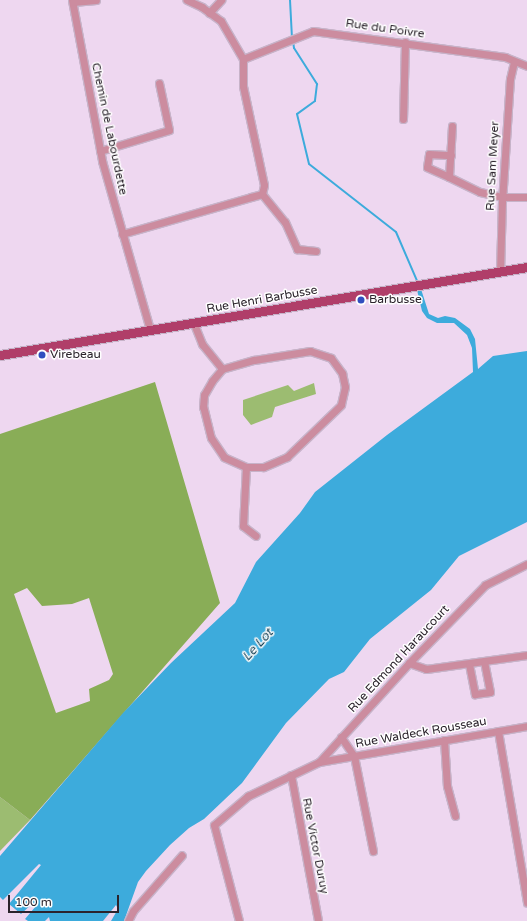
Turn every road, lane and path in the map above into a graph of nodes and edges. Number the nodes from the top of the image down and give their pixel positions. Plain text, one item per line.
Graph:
1 (96, 0) edge
2 (187, 0) edge
3 (220, 0) edge
4 (72, 1) edge
5 (209, 12) junction
6 (405, 42) junction
7 (243, 59) junction
8 (514, 62) junction
9 (527, 66) edge
10 (159, 83) dead end
11 (403, 119) dead end
12 (452, 126) dead end
13 (100, 151) junction
14 (451, 155) junction
15 (449, 177) junction
16 (262, 194) junction
17 (502, 197) junction
18 (527, 197) edge
19 (122, 234) junction
20 (316, 251) dead end
21 (527, 267) edge
22 (500, 272) junction
23 (194, 324) junction
24 (150, 330) junction
25 (0, 355) edge
26 (222, 369) junction
27 (246, 467) junction
28 (256, 536) dead end
29 (527, 564) edge
30 (527, 655) edge
31 (484, 662) junction
32 (409, 663) junction
33 (469, 664) junction
34 (527, 726) edge
35 (498, 731) junction
36 (341, 737) junction
37 (444, 740) junction
38 (354, 756) junction
39 (319, 762) junction
40 (291, 775) junction
41 (454, 816) dead end
42 (373, 851) dead end
43 (182, 855) dead end
44 (527, 903) edge
45 (128, 921) edge
46 (238, 921) edge
47 (318, 921) edge

1 - 4 street
2 - 5 street
3 - 5 street
4 - 13 street, Chemin de Labourdette
5 - 7 street
6 - 7 street, Rue du Poivre
6 - 8 street, Rue du Poivre
6 - 11 street
7 - 16 street
8 - 9 street, Rue du Poivre
8 - 17 street, Rue Sam Meyer
10 - 13 street
12 - 14 street
13 - 19 street, Chemin de Labourdette
14 - 15 street
14 - 15 street
15 - 17 street
16 - 19 street
16 - 20 street
17 - 18 street
17 - 22 street, Rue Sam Meyer
19 - 24 street, Chemin de Labourdette
21 - 22 main road, Rue Henri Barbusse
22 - 23 main road, Rue Henri Barbusse
23 - 24 main road, Rue Henri Barbusse
23 - 26 street
24 - 25 main road, Rue Henri Barbusse
26 - 27 street
26 - 27 street
27 - 28 street
29 - 32 street, Rue Edmond Haraucourt
30 - 31 street
31 - 33 street
31 - 33 street
32 - 33 street
32 - 36 street, Rue Edmond Haraucourt
34 - 35 street, Rue Waldeck Rousseau
35 - 37 street, Rue Waldeck Rousseau
35 - 44 street
36 - 38 street
36 - 39 street, Rue Edmond Haraucourt
37 - 38 street, Rue Waldeck Rousseau
37 - 41 street
38 - 39 street, Rue Waldeck Rousseau
38 - 42 street
39 - 40 street, Rue Edmond Haraucourt
40 - 46 street, Rue Edmond Haraucourt
40 - 47 street, Rue Victor Duruy
43 - 45 street

